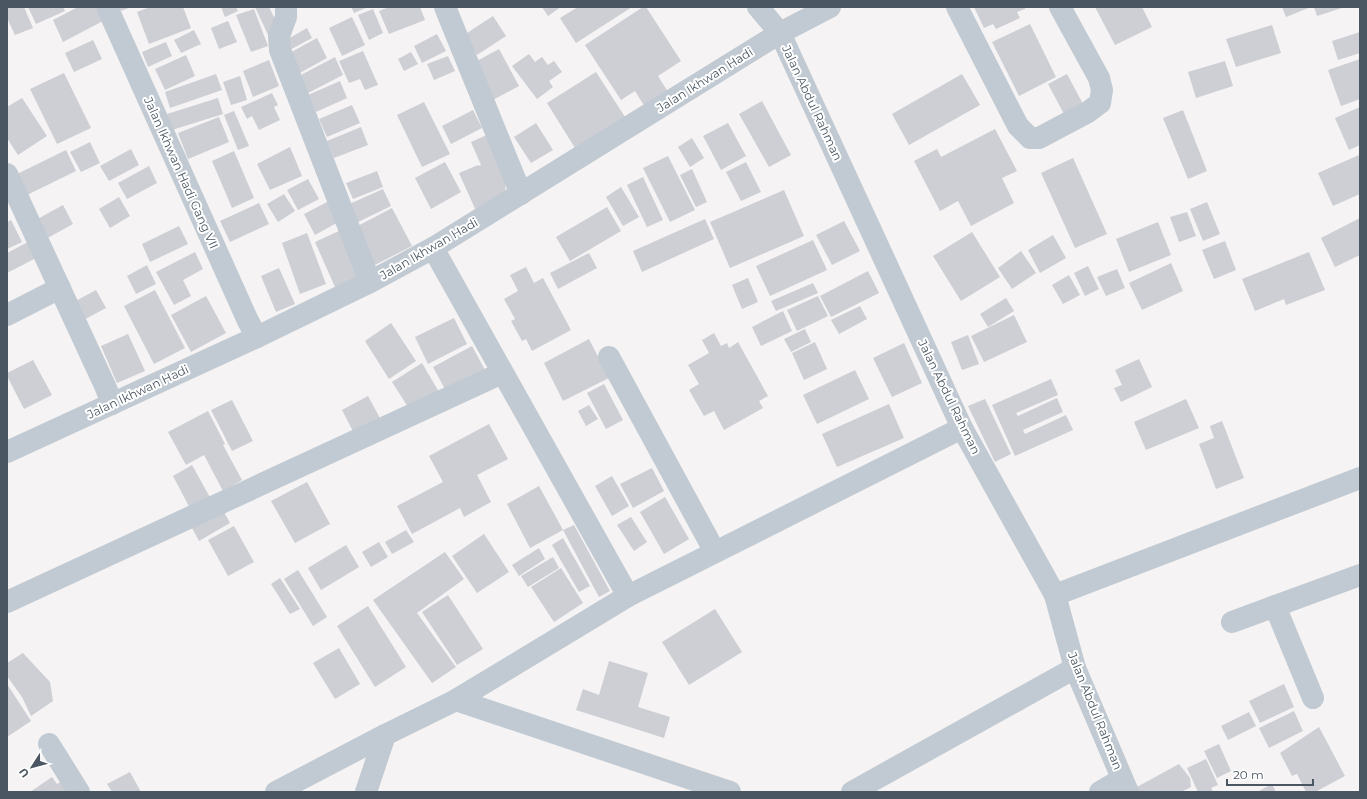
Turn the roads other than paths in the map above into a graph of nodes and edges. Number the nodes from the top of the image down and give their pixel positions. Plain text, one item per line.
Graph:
1 (107, 7) edge
2 (286, 7) edge
3 (445, 7) edge
4 (758, 7) edge
5 (830, 7) edge
6 (957, 7) edge
7 (1060, 7) edge
8 (780, 33) junction
9 (7, 174) edge
10 (521, 194) junction
11 (433, 248) junction
12 (370, 282) junction
13 (60, 288) junction
14 (7, 316) edge
15 (258, 337) junction
16 (609, 357) dead end
17 (502, 373) junction
18 (112, 404) junction
19 (962, 428) junction
20 (7, 452) edge
21 (1360, 478) edge
22 (715, 552) junction
23 (1360, 575) edge
24 (1055, 595) junction
25 (628, 596) junction
26 (7, 602) edge
27 (1275, 606) junction
28 (1232, 622) dead end
29 (1075, 668) junction
30 (1313, 698) dead end
31 (456, 700) junction
32 (384, 735) junction
33 (50, 744) dead end
34 (1125, 786) edge
35 (79, 792) edge
36 (276, 792) edge
37 (366, 792) edge
38 (730, 792) edge
39 (852, 792) edge
40 (1100, 792) edge

1 - 15 street, Jalan Ikhwan Hadi Gang VII
2 - 12 street
3 - 10 street
4 - 8 street, Jalan Abdul Rahman
5 - 8 street, Jalan Ikhwan Hadi
6 - 7 street
8 - 10 street, Jalan Ikhwan Hadi
8 - 19 street, Jalan Abdul Rahman
9 - 13 street
10 - 11 street, Jalan Ikhwan Hadi
11 - 12 street, Jalan Ikhwan Hadi
11 - 17 street
12 - 15 street, Jalan Ikhwan Hadi
13 - 14 street
13 - 18 street
15 - 18 street, Jalan Ikhwan Hadi
16 - 22 street
17 - 25 street
17 - 26 street
18 - 20 street, Jalan Ikhwan Hadi
19 - 22 street
19 - 24 street, Jalan Abdul Rahman
21 - 24 street
22 - 25 street
23 - 27 street
24 - 29 street, Jalan Abdul Rahman
25 - 31 street
27 - 28 street
27 - 30 street
29 - 34 street, Jalan Abdul Rahman
29 - 39 street
31 - 32 street
31 - 38 street
32 - 36 street
32 - 37 street
33 - 35 street
34 - 40 street

